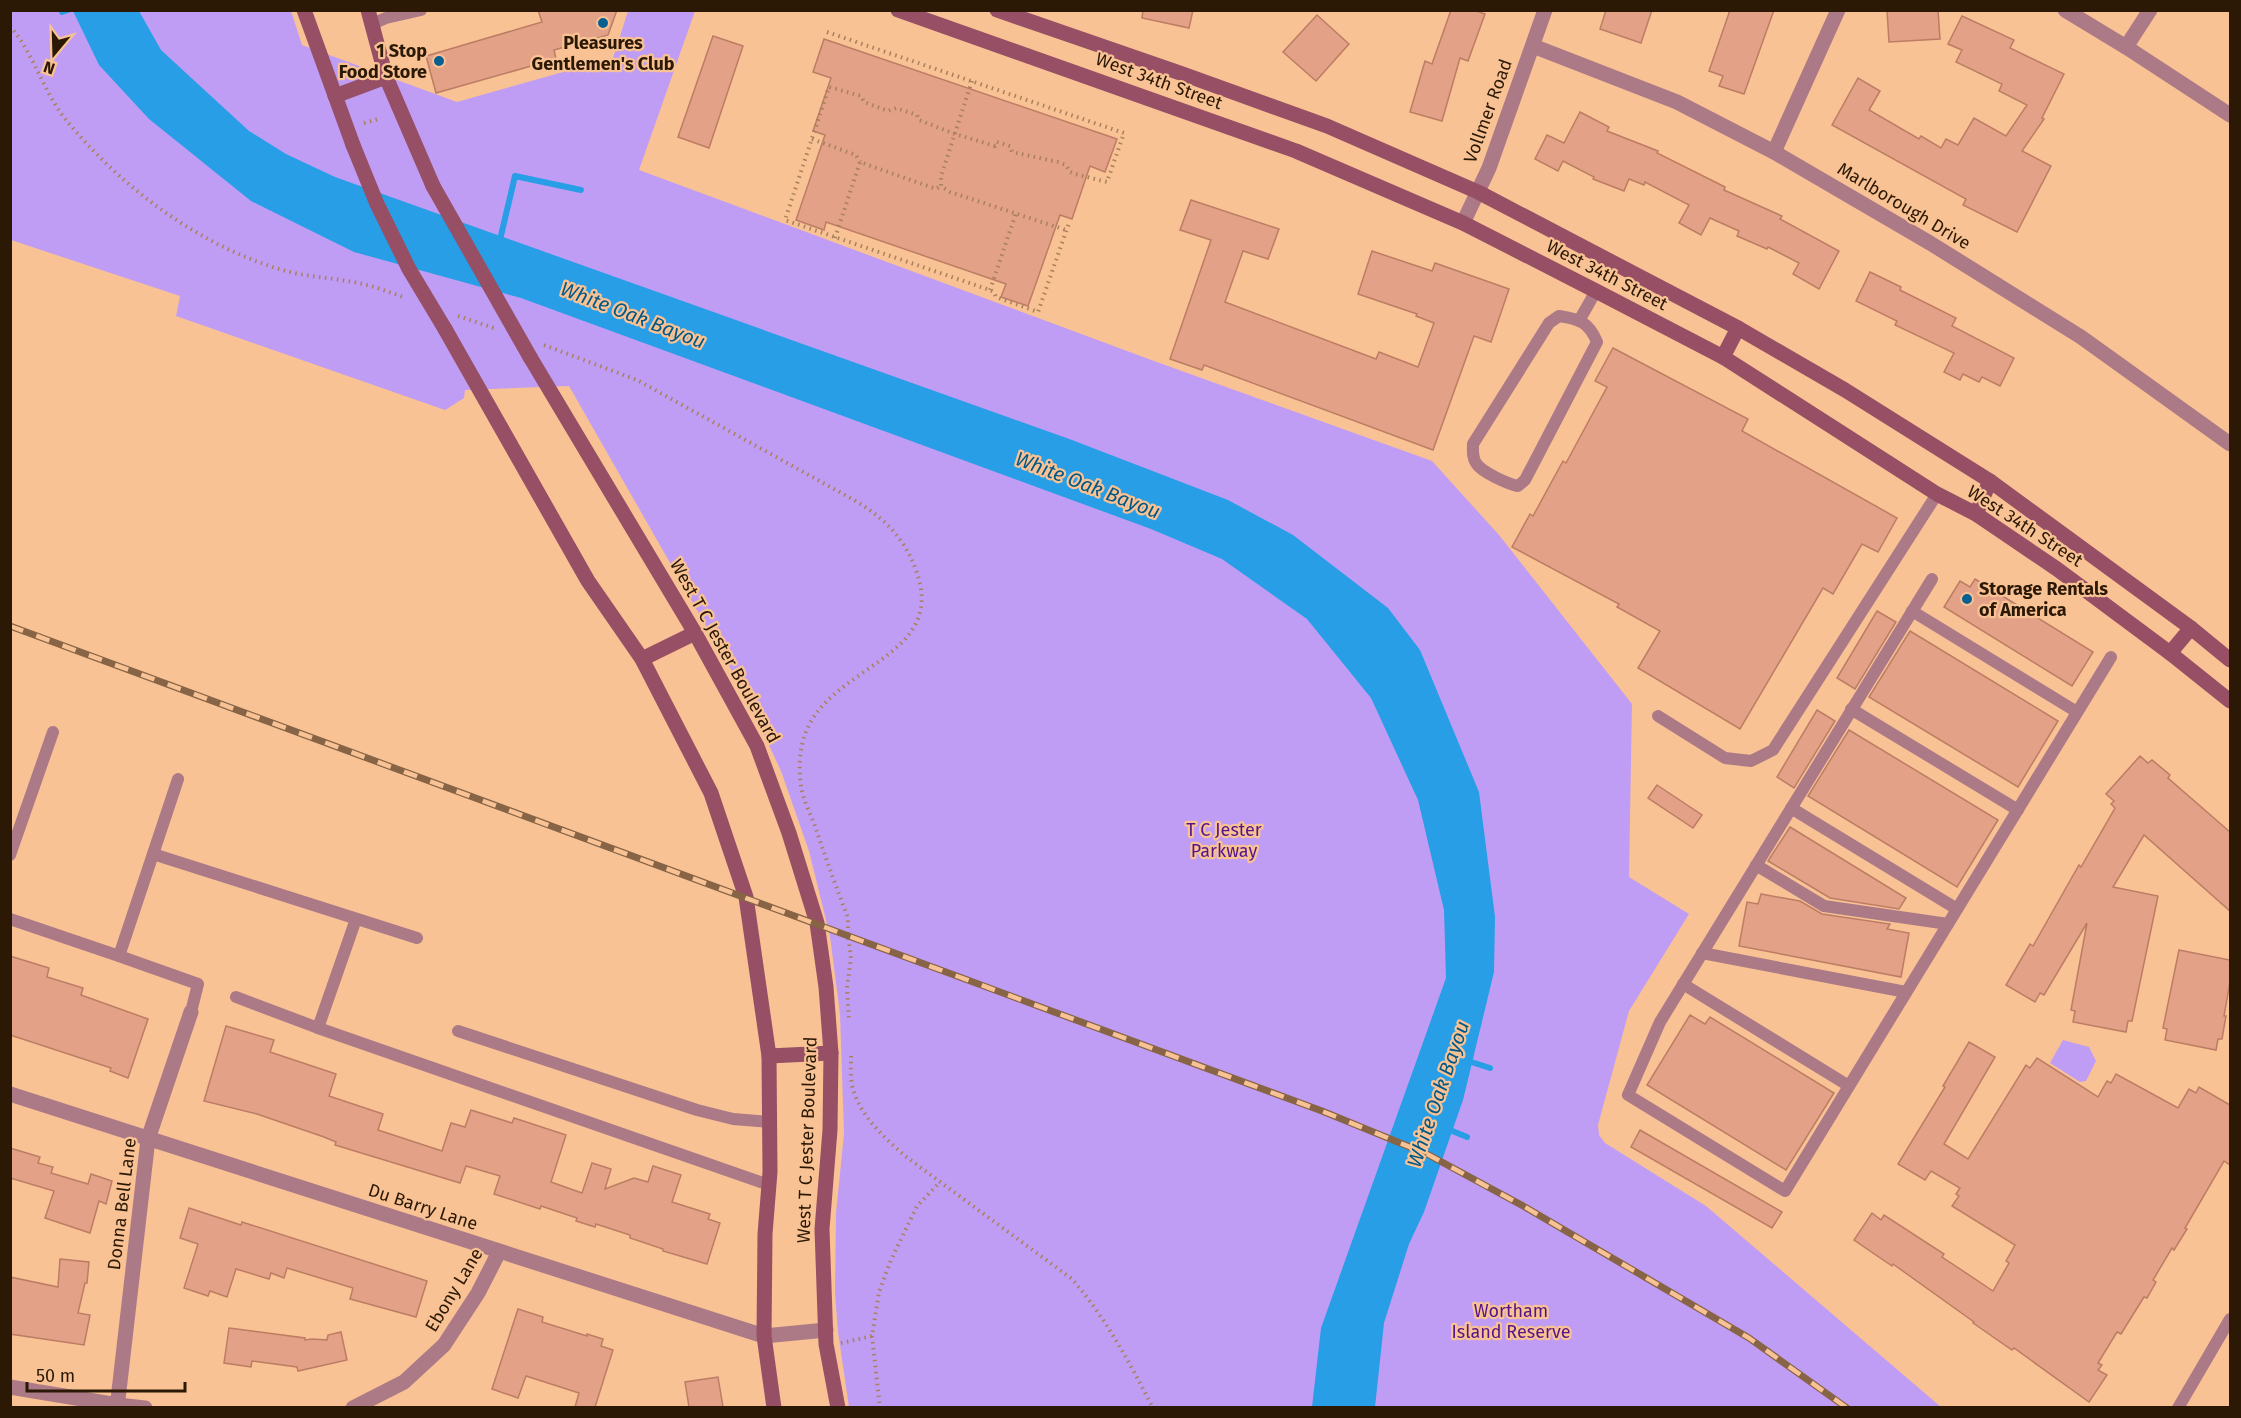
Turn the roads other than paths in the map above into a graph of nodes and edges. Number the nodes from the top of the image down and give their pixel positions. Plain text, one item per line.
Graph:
1 (304, 10) edge
2 (421, 10) edge
3 (898, 10) edge
4 (997, 10) edge
5 (1545, 10) edge
6 (1838, 10) edge
7 (2065, 10) edge
8 (2150, 10) edge
9 (370, 17) edge
10 (1533, 46) junction
11 (2126, 47) junction
12 (386, 77) junction
13 (335, 96) junction
14 (2230, 115) edge
15 (1774, 152) junction
16 (1478, 192) junction
17 (1462, 223) junction
18 (1596, 291) junction
19 (1580, 319) junction
20 (1738, 328) junction
21 (1723, 357) junction
22 (2230, 444) edge
23 (1990, 481) junction
24 (1937, 494) junction
25 (1976, 514) junction
26 (1932, 579) dead end
27 (1912, 611) junction
28 (2191, 628) junction
29 (695, 633) junction
30 (2170, 653) junction
31 (2111, 657) dead end
32 (642, 659) junction
33 (2230, 660) edge
34 (2230, 701) edge
35 (1851, 710) junction
36 (2077, 712) junction
37 (1658, 716) dead end
38 (53, 732) dead end
39 (178, 779) dead end
40 (1791, 808) junction
41 (2018, 810) junction
42 (153, 854) junction
43 (10, 855) edge
44 (1756, 865) junction
45 (1957, 909) junction
46 (10, 919) edge
47 (356, 919) junction
48 (1948, 924) junction
49 (417, 938) dead end
50 (1702, 952) junction
51 (119, 956) junction
52 (1683, 984) junction
53 (1906, 992) junction
54 (236, 997) dead end
55 (191, 1012) joint
56 (318, 1028) junction
57 (458, 1031) dead end
58 (831, 1053) junction
59 (769, 1056) junction
60 (1849, 1086) junction
61 (10, 1094) edge
62 (770, 1122) junction
63 (148, 1139) junction
64 (770, 1185) junction
65 (499, 1252) junction
66 (2230, 1319) edge
67 (826, 1330) junction
68 (764, 1336) junction
69 (10, 1387) edge
70 (117, 1406) edge
71 (145, 1407) edge
72 (353, 1407) edge
73 (774, 1407) edge
74 (838, 1407) edge
75 (2178, 1407) edge

1 - 13 main road, West T C Jester Boulevard
2 - 9 lane
3 - 17 main road, West 34th Street
4 - 16 main road, West 34th Street
5 - 10 street, Vollmer Road
6 - 15 street
7 - 11 street
8 - 11 street
9 - 12 main road, West T C Jester Boulevard
10 - 15 street, Marlborough Drive
10 - 16 street, Vollmer Road
11 - 14 street
12 - 13 main road
12 - 29 main road, West T C Jester Boulevard, bridge
13 - 32 main road, West T C Jester Boulevard, bridge
15 - 22 street, Marlborough Drive
16 - 17 street, Vollmer Road
16 - 20 main road, West 34th Street
17 - 18 main road, West 34th Street
18 - 19 lane
18 - 21 main road, West 34th Street
19 - 19 lane
20 - 21 main road
20 - 23 main road, West 34th Street
21 - 24 main road, West 34th Street
23 - 25 main road
23 - 28 main road, West 34th Street
24 - 25 main road, West 34th Street
24 - 37 lane
25 - 30 main road, West 34th Street
26 - 27 lane
27 - 35 lane
27 - 36 lane
28 - 30 main road
28 - 33 main road, West 34th Street
29 - 32 main road
29 - 58 main road, West T C Jester Boulevard
30 - 34 main road, West 34th Street
31 - 36 lane
32 - 59 main road, West T C Jester Boulevard
35 - 40 lane
35 - 41 lane
36 - 41 lane
38 - 43 lane
39 - 42 lane
40 - 44 lane
40 - 45 lane
41 - 45 lane
42 - 47 lane
42 - 51 lane
44 - 48 lane
44 - 50 lane
45 - 48 lane
46 - 51 lane
47 - 49 lane
47 - 56 lane
48 - 53 lane
50 - 52 lane
50 - 53 lane
51 - 55 lane
52 - 60 lane
52 - 60 lane
53 - 60 lane
54 - 56 lane
55 - 63 street, Donna Bell Lane
56 - 64 lane
57 - 62 lane
58 - 59 main road
58 - 67 main road, West T C Jester Boulevard
59 - 62 main road, West T C Jester Boulevard
61 - 63 street, Du Barry Lane
62 - 64 main road, West T C Jester Boulevard
63 - 65 street, Du Barry Lane
63 - 70 street, Donna Bell Lane
64 - 68 main road, West T C Jester Boulevard
65 - 68 street, Du Barry Lane
65 - 72 street, Ebony Lane
66 - 75 lane
67 - 68 street, Du Barry Lane
67 - 74 main road, West T C Jester Boulevard
68 - 73 main road, West T C Jester Boulevard
69 - 70 street
70 - 71 street

